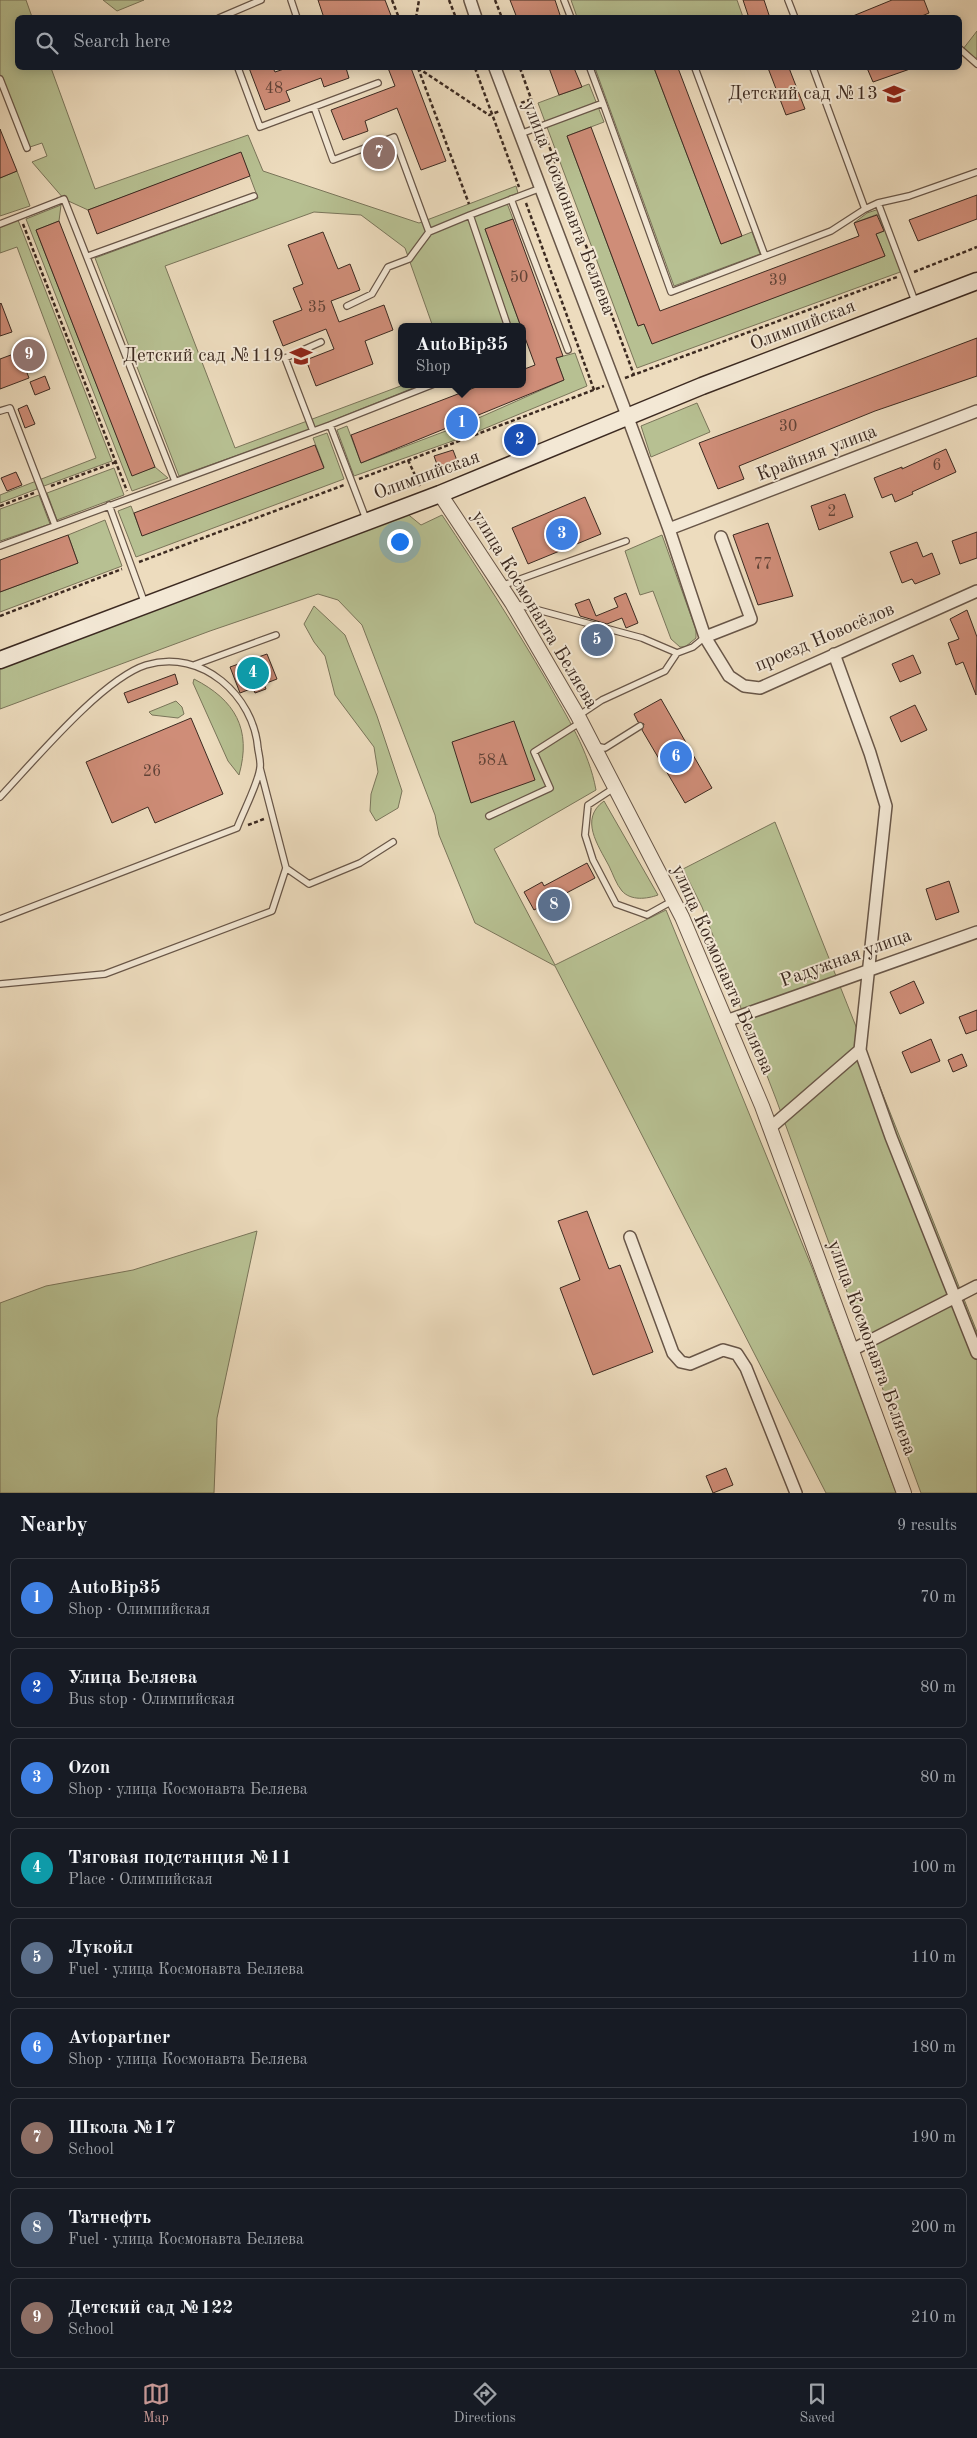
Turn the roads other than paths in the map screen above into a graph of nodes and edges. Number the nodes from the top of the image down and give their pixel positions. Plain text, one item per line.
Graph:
1 (261, 0) edge
2 (291, 0) edge
3 (470, 0) edge
4 (564, 0) edge
5 (788, 0) edge
6 (226, 15) edge
7 (297, 15) edge
8 (475, 15) edge
9 (570, 15) edge
10 (794, 15) edge
11 (962, 51) edge
12 (977, 62) edge
13 (239, 70) edge
14 (496, 70) edge
15 (591, 70) edge
16 (696, 70) edge
17 (814, 70) edge
18 (0, 79) edge
19 (378, 83) dead end
20 (603, 103) junction
21 (314, 107) junction
22 (520, 134) junction
23 (27, 148) dead end
24 (977, 166) edge
25 (975, 172) edge
26 (541, 188) junction
27 (254, 196) dead end
28 (511, 199) junction
29 (878, 203) junction
30 (864, 209) junction
31 (470, 215) junction
32 (0, 224) edge
33 (429, 232) junction
34 (88, 256) junction
35 (764, 256) junction
36 (977, 281) edge
37 (916, 304) junction
38 (347, 306) dead end
39 (507, 323) edge
40 (321, 342) dead end
41 (568, 350) dead end
42 (424, 388) edge
43 (0, 411) edge
44 (977, 411) edge
45 (628, 418) junction
46 (330, 426) junction
47 (313, 431) junction
48 (175, 481) junction
49 (440, 494) junction
50 (109, 505) junction
51 (366, 520) junction
52 (55, 525) junction
53 (669, 529) junction
54 (721, 537) dead end
55 (626, 541) dead end
56 (0, 546) edge
57 (501, 586) junction
58 (977, 591) edge
59 (512, 603) junction
60 (145, 604) junction
61 (276, 635) dead end
62 (705, 638) junction
63 (677, 653) junction
64 (834, 654) junction
65 (0, 660) edge
66 (194, 665) junction
67 (579, 719) junction
68 (640, 726) dead end
69 (593, 746) junction
70 (260, 768) junction
71 (614, 788) junction
72 (0, 797) edge
73 (489, 816) dead end
74 (393, 842) dead end
75 (286, 868) junction
76 (674, 900) junction
77 (0, 919) edge
78 (977, 932) edge
79 (870, 968) junction
80 (0, 984) edge
81 (726, 1021) junction
82 (860, 1050) junction
83 (770, 1128) junction
84 (630, 1236) dead end
85 (977, 1286) edge
86 (956, 1296) junction
87 (852, 1350) junction
88 (977, 1353) edge
89 (796, 1493) edge
90 (904, 1493) edge

1 - 6 lane
2 - 7 lane
3 - 8 street
4 - 9 lane
5 - 10 lane
11 - 12 lane
13 - 21 lane
14 - 22 street, улица Космонавта Беляева
15 - 20 lane
16 - 35 lane
17 - 30 lane
18 - 23 lane
19 - 21 lane
20 - 22 lane
20 - 35 lane
21 - 33 lane
22 - 26 street, улица Космонавта Беляева
24 - 25 lane
25 - 29 lane
26 - 28 lane
26 - 45 street, улица Космонавта Беляева
27 - 34 lane
28 - 31 lane
28 - 41 lane
29 - 30 lane
29 - 37 lane
30 - 35 lane
31 - 33 lane
31 - 39 lane
32 - 34 lane
33 - 38 lane
34 - 48 lane
36 - 37 main road, Олимпийская
37 - 45 main road, Олимпийская
40 - 47 lane
42 - 46 lane
43 - 52 lane
44 - 53 street, Крайняя улица
45 - 49 main road, Олимпийская
45 - 53 street, улица Космонавта Беляева
46 - 47 lane
46 - 51 lane
47 - 48 lane
48 - 50 lane
49 - 51 main road, Олимпийская
49 - 57 street, улица Космонавта Беляева
50 - 52 lane
50 - 60 lane
51 - 60 main road, Олимпийская
52 - 56 lane
53 - 62 street, проезд Новосёлов
54 - 62 street
55 - 57 lane
57 - 59 street, улица Космонавта Беляева
58 - 64 street, проезд Новосёлов
59 - 63 lane
59 - 67 street, улица Космонавта Беляева
60 - 65 main road, Олимпийская
61 - 66 lane
62 - 63 lane
62 - 64 street, проезд Новосёлов
63 - 67 lane
64 - 79 street
66 - 70 lane
66 - 72 lane
67 - 69 street, улица Космонавта Беляева
67 - 73 lane
68 - 69 lane
69 - 71 street, улица Космонавта Беляева
70 - 75 lane
70 - 77 lane
71 - 76 street, улица Космонавта Беляева
71 - 76 lane
74 - 75 lane
75 - 80 lane
76 - 81 street, улица Космонавта Беляева
78 - 79 street, Радужная улица
79 - 81 street, Радужная улица
79 - 82 street
81 - 83 street, улица Космонавта Беляева
82 - 83 street
82 - 86 street
83 - 87 street, улица Космонавта Беляева
84 - 89 street
85 - 86 street
86 - 87 street
86 - 88 street
87 - 90 street, улица Космонавта Беляева

